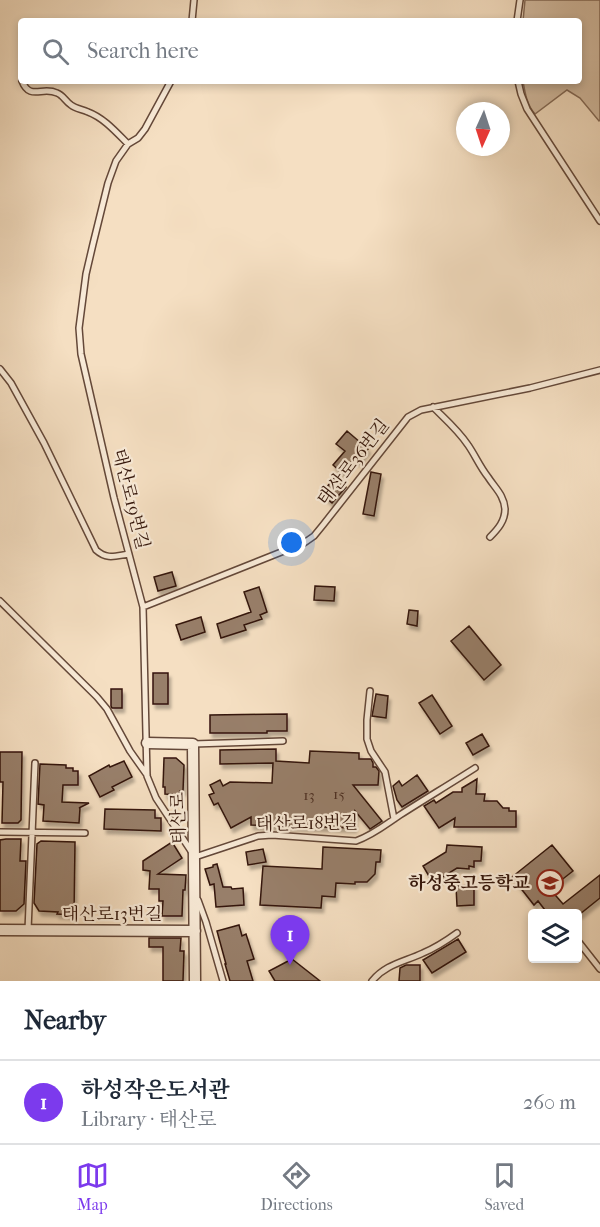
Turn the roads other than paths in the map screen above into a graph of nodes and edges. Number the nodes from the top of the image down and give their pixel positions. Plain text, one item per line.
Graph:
1 (194, 0) edge
2 (520, 0) edge
3 (192, 18) edge
4 (517, 18) edge
5 (23, 84) edge
6 (169, 84) edge
7 (519, 84) edge
8 (128, 144) junction
9 (600, 221) edge
10 (0, 369) edge
11 (600, 370) edge
12 (432, 407) junction
13 (490, 537) dead end
14 (129, 554) junction
15 (0, 601) edge
16 (143, 607) junction
17 (370, 691) dead end
18 (283, 741) dead end
19 (147, 743) junction
20 (194, 744) junction
21 (34, 763) dead end
22 (475, 768) dead end
23 (147, 776) junction
24 (394, 819) junction
25 (0, 832) edge
26 (32, 833) junction
27 (85, 833) dead end
28 (195, 857) junction
29 (195, 892) junction
30 (0, 930) edge
31 (28, 930) junction
32 (195, 931) junction
33 (457, 933) dead end
34 (582, 946) edge
35 (600, 969) edge
36 (195, 981) edge
37 (223, 981) edge
38 (372, 981) edge

1 - 3 lane
2 - 4 lane
5 - 8 lane
6 - 8 lane, 태산로19번길
7 - 9 lane
8 - 14 lane, 태산로19번길
10 - 14 lane
11 - 12 lane, 태산로36번길
12 - 13 lane
12 - 16 lane, 태산로36번길
14 - 16 lane, 태산로19번길
15 - 23 lane
16 - 19 lane, 태산로19번길
17 - 24 lane
18 - 20 lane
19 - 20 street
19 - 23 lane, 태산로19번길
20 - 28 street, 태산로
21 - 26 lane
22 - 24 lane, 태산로18번길
23 - 28 lane, 태산로19번길
24 - 28 lane, 태산로18번길
25 - 26 lane
26 - 27 lane
26 - 31 lane
28 - 29 street, 태산로
29 - 32 street, 태산로
29 - 37 lane, 태산로
30 - 31 street, 태산로13번길
31 - 32 street, 태산로13번길
32 - 36 street, 태산로
33 - 38 lane
34 - 35 lane

